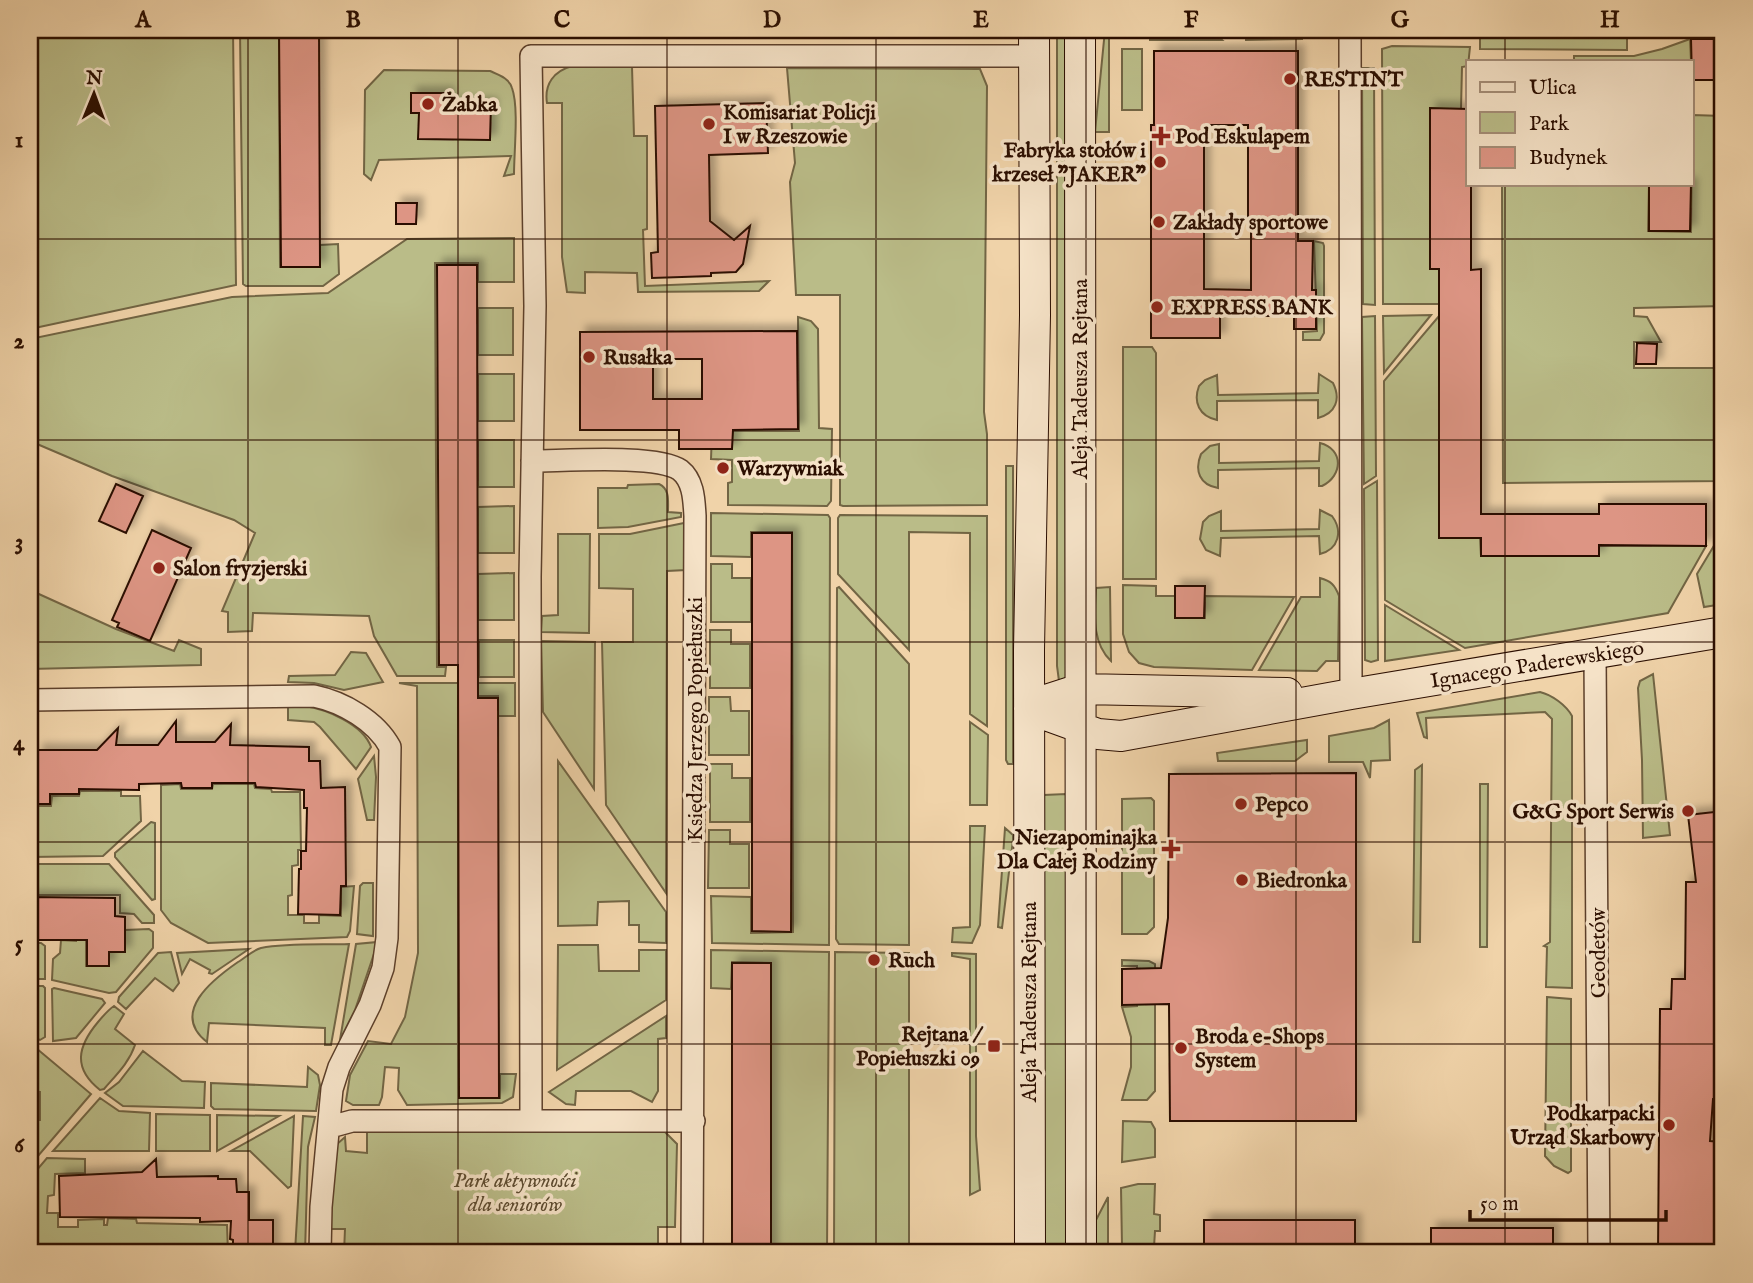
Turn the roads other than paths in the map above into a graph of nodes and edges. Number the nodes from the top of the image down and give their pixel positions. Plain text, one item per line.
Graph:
1 (1080, 30) edge
2 (1350, 30) edge
3 (1035, 43) edge
4 (533, 461) junction
5 (1723, 632) edge
6 (1595, 654) junction
7 (1080, 689) junction
8 (1351, 694) junction
9 (30, 700) edge
10 (1029, 709) junction
11 (1080, 729) junction
12 (531, 1120) junction
13 (694, 1121) junction
14 (330, 1127) junction
15 (320, 1253) edge
16 (692, 1253) edge
17 (1030, 1253) edge
18 (1081, 1253) edge
19 (1599, 1253) edge

1 - 7 main road, Aleja Tadeusza Rejtana
2 - 8 street
3 - 4 street
3 - 10 main road, Aleja Tadeusza Rejtana
4 - 12 street
4 - 13 street, Księdza Jerzego Popiełuszki
5 - 6 main road, Ignacego Paderewskiego
6 - 8 main road, Ignacego Paderewskiego
6 - 19 street, Geodetów
7 - 8 main road, Ignacego Paderewskiego
7 - 10 main road, Ignacego Paderewskiego
7 - 11 main road, Aleja Tadeusza Rejtana
8 - 11 main road, Ignacego Paderewskiego
9 - 14 street
10 - 11 main road
10 - 17 main road, Aleja Tadeusza Rejtana
11 - 18 main road, Aleja Tadeusza Rejtana
12 - 13 street
12 - 14 street
13 - 16 street, Księdza Jerzego Popiełuszki
14 - 15 street

